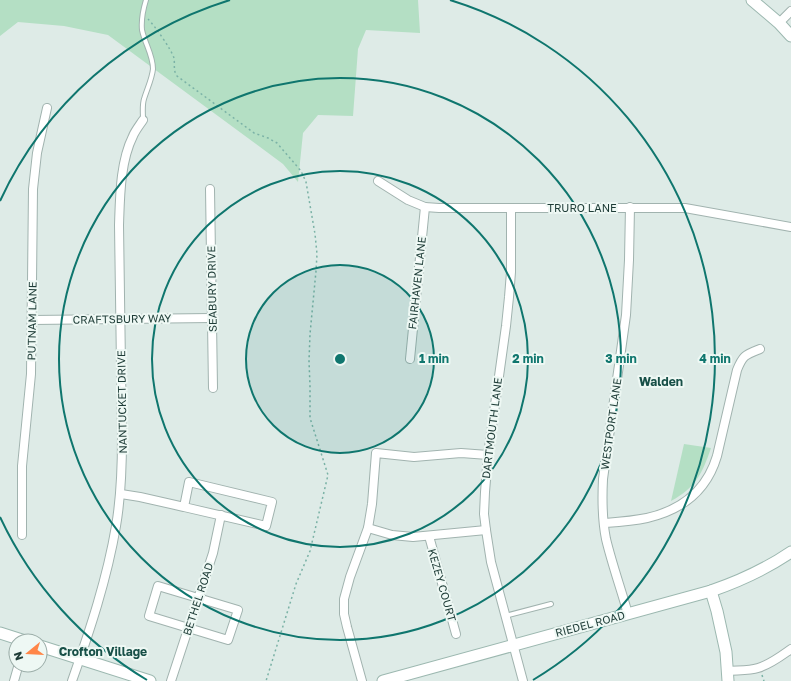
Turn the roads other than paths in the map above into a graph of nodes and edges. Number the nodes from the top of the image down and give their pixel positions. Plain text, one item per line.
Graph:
1 (146, 0) edge
2 (752, 0) edge
3 (791, 12) edge
4 (778, 23) junction
5 (791, 36) edge
6 (47, 108) dead end
7 (143, 120) joint
8 (378, 181) dead end
9 (210, 189) dead end
10 (630, 207) junction
11 (425, 208) junction
12 (511, 208) junction
13 (791, 227) edge
14 (212, 318) junction
15 (32, 320) junction
16 (121, 320) junction
17 (760, 349) dead end
18 (410, 359) dead end
19 (213, 388) dead end
20 (488, 455) junction
21 (121, 494) junction
22 (184, 507) junction
23 (221, 515) junction
24 (604, 523) junction
25 (368, 528) junction
26 (486, 530) junction
27 (22, 535) dead end
28 (429, 536) junction
29 (791, 552) edge
30 (711, 591) junction
31 (198, 598) junction
32 (551, 604) dead end
33 (628, 614) junction
34 (506, 616) junction
35 (188, 628) junction
36 (456, 634) dead end
37 (513, 645) junction
38 (48, 649) edge
39 (791, 650) edge
40 (80, 659) junction
41 (727, 676) edge
42 (72, 681) edge
43 (150, 681) edge
44 (171, 681) edge
45 (362, 681) edge
46 (383, 681) edge
47 (523, 681) edge

1 - 7 lane
2 - 4 street
3 - 4 street
4 - 5 street
6 - 15 street, PUTNAM LANE
7 - 16 street, NANTUCKET DRIVE
8 - 11 street, TRURO LANE
9 - 14 street, SEABURY DRIVE
10 - 12 street, TRURO LANE
10 - 13 street, TRURO LANE
10 - 24 street, WESTPORT LANE
11 - 12 street, TRURO LANE
11 - 18 street, FAIRHAVEN LANE
12 - 20 street, DARTMOUTH LANE
14 - 16 street, CRAFTSBURY WAY
14 - 19 street, SEABURY DRIVE
15 - 16 street, CRAFTSBURY WAY
15 - 27 street, PUTNAM LANE
16 - 21 street, NANTUCKET DRIVE
17 - 24 street
20 - 25 street
20 - 26 street, DARTMOUTH LANE
21 - 22 street
21 - 40 street, NANTUCKET DRIVE
22 - 23 street
22 - 23 street
23 - 31 street, BETHEL ROAD
24 - 33 street, WESTPORT LANE
25 - 28 street
25 - 45 street
26 - 28 street
26 - 34 street, DARTMOUTH LANE
28 - 36 street, KEZEY COURT
29 - 30 street, RIEDEL ROAD
30 - 33 street, RIEDEL ROAD
30 - 41 street
31 - 35 street, BETHEL ROAD
31 - 35 street
31 - 35 street
32 - 34 lane
33 - 37 street, RIEDEL ROAD
34 - 37 street, DARTMOUTH LANE
35 - 44 street, BETHEL ROAD
37 - 46 street, RIEDEL ROAD
37 - 47 street, DARTMOUTH LANE
38 - 40 street
39 - 41 street
40 - 42 street, NANTUCKET DRIVE
40 - 43 street

